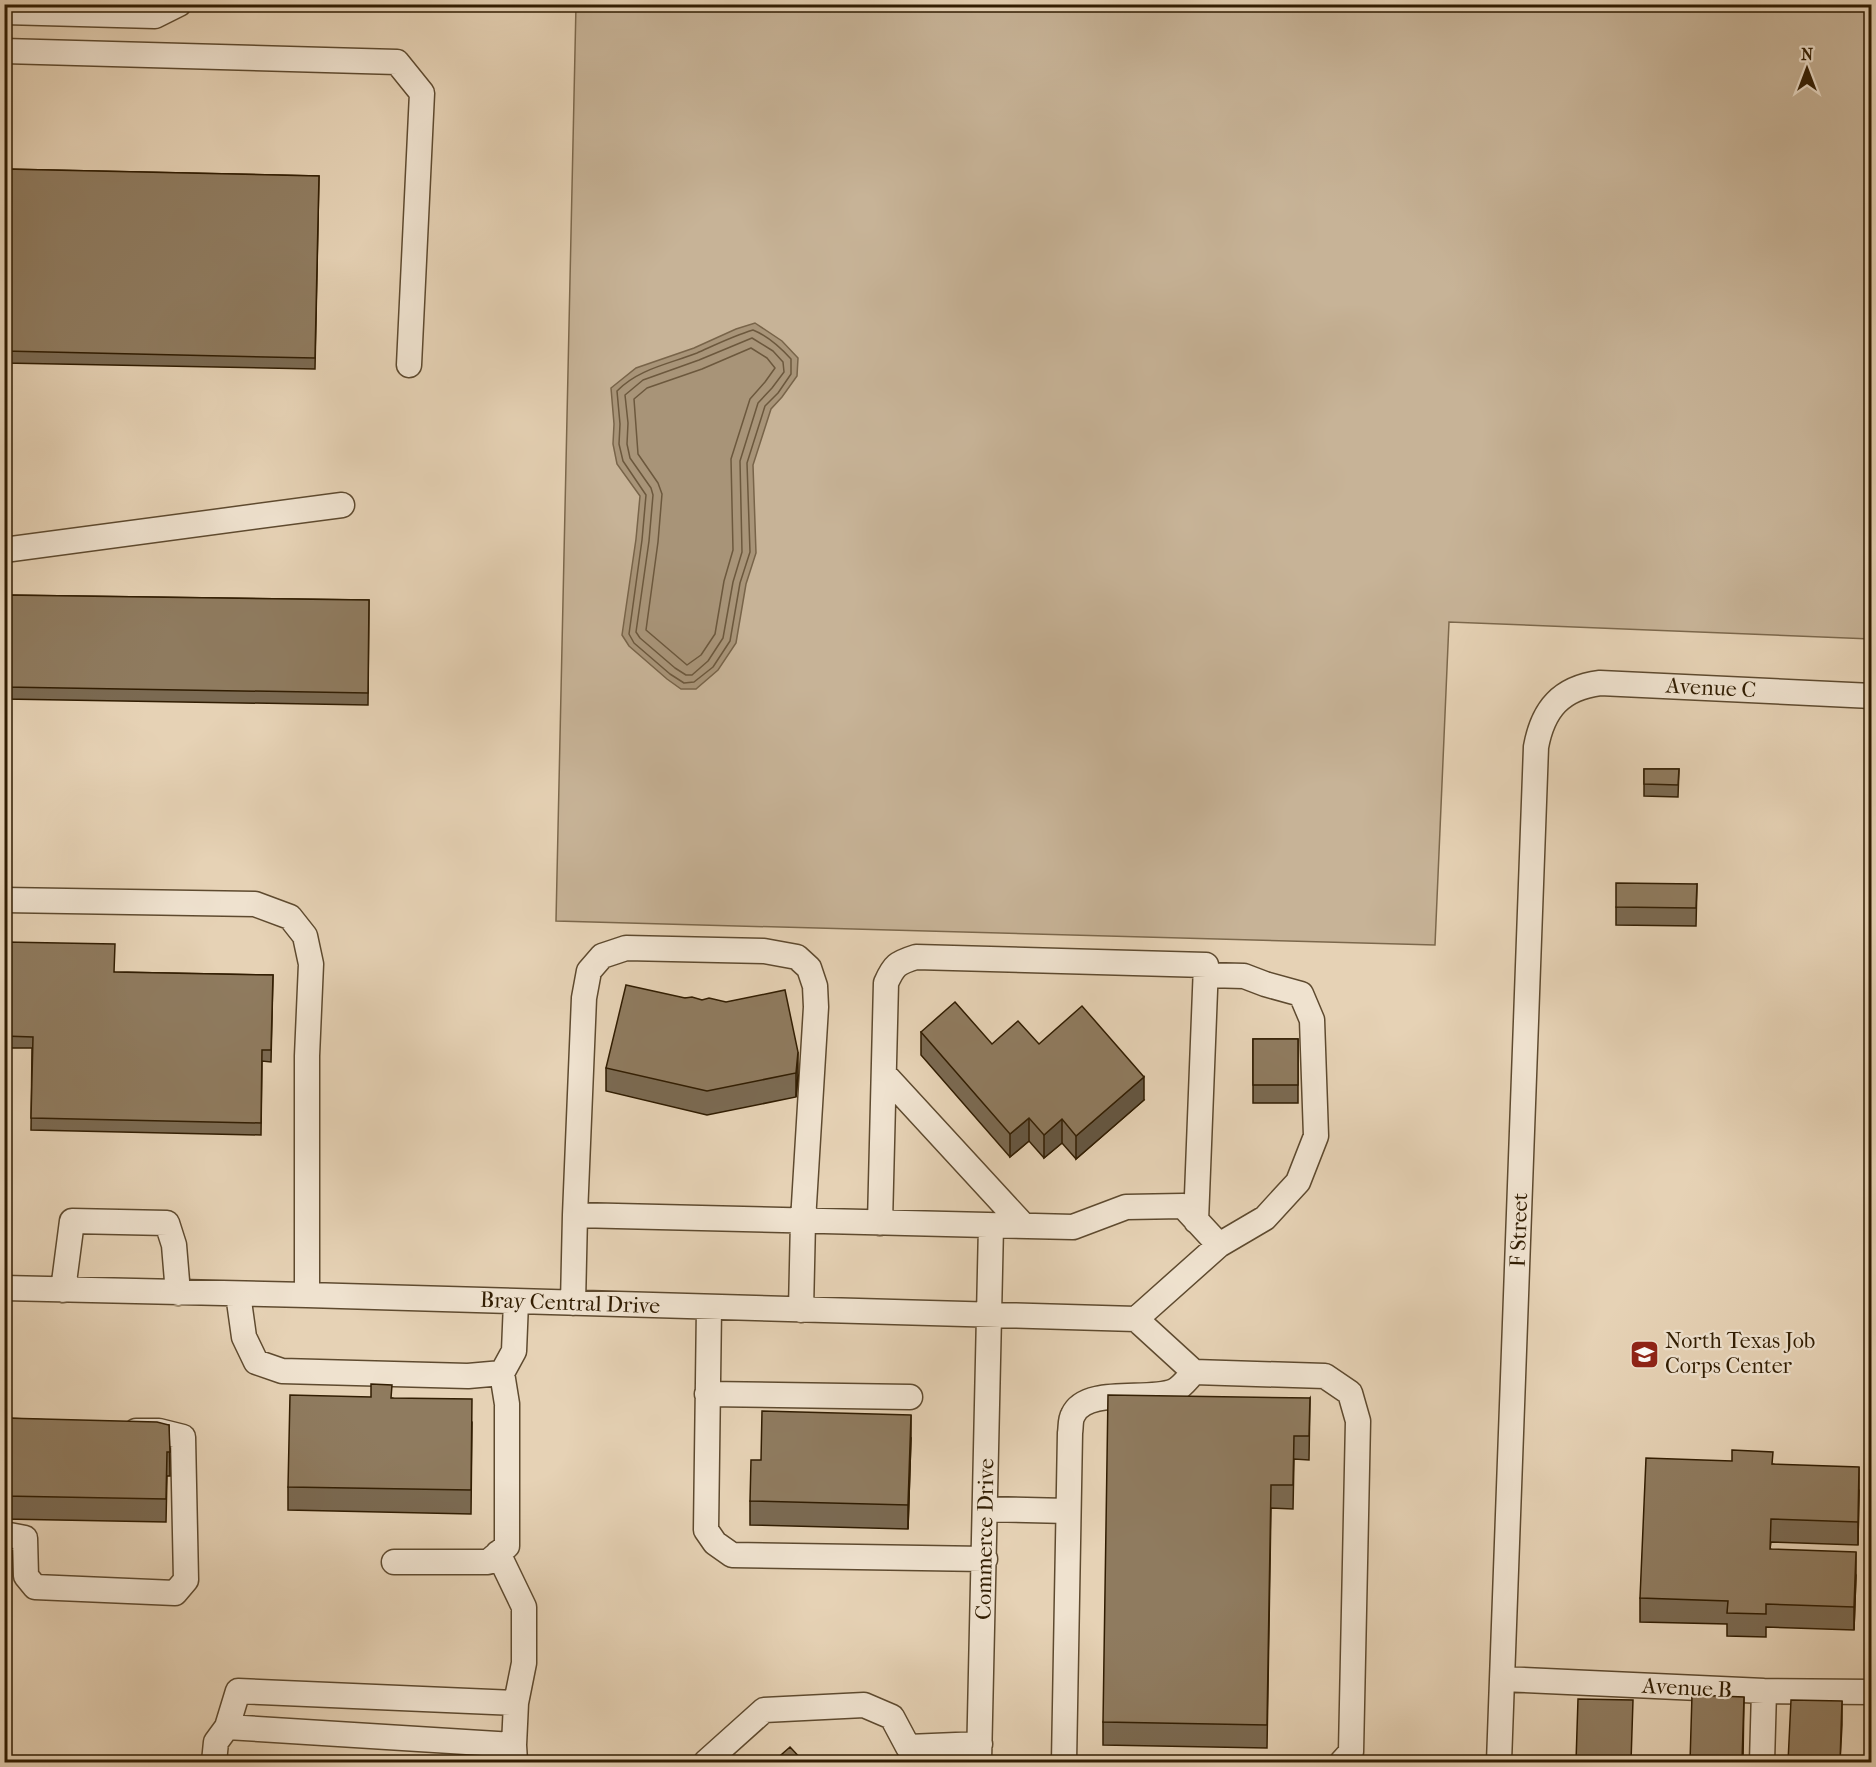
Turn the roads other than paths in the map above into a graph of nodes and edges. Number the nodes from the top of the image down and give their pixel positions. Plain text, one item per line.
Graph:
1 (179, 4) edge
2 (4, 12) edge
3 (4, 51) edge
4 (409, 365) dead end
5 (342, 505) dead end
6 (4, 550) edge
7 (1872, 696) edge
8 (1556, 702) joint
9 (4, 900) edge
10 (1206, 975) junction
11 (884, 1074) junction
12 (575, 1215) junction
13 (803, 1221) junction
14 (1196, 1221) junction
15 (880, 1223) junction
16 (992, 1226) junction
17 (1024, 1226) junction
18 (1219, 1245) junction
19 (4, 1288) edge
20 (63, 1290) junction
21 (178, 1293) junction
22 (238, 1294) junction
23 (307, 1294) junction
24 (516, 1302) junction
25 (573, 1303) junction
26 (709, 1307) junction
27 (801, 1310) junction
28 (989, 1315) junction
29 (1136, 1318) junction
30 (1194, 1372) junction
31 (502, 1373) junction
32 (707, 1394) junction
33 (909, 1397) dead end
34 (111, 1430) edge
35 (985, 1509) junction
36 (1068, 1510) junction
37 (4, 1534) edge
38 (498, 1553) junction
39 (985, 1559) junction
40 (394, 1562) dead end
41 (1502, 1679) junction
42 (1764, 1691) junction
43 (1872, 1692) edge
44 (516, 1703) junction
45 (227, 1727) junction
46 (979, 1753) edge
47 (514, 1754) edge
48 (908, 1755) edge
49 (214, 1762) edge
50 (706, 1762) edge
51 (1064, 1762) edge
52 (1342, 1762) edge
53 (1499, 1762) edge
54 (1761, 1762) edge

1 - 2 street
3 - 4 street
5 - 6 street
7 - 8 street, Avenue C
8 - 41 street, F Street
9 - 23 street
10 - 11 street
10 - 14 street
10 - 18 street
11 - 15 street
11 - 17 street
12 - 13 street
12 - 13 street
12 - 25 street
13 - 15 street
13 - 27 street
14 - 17 street
14 - 18 street
15 - 16 street
16 - 17 street
16 - 28 street, Commerce Drive
18 - 29 street
19 - 20 street, Bray Central Drive
20 - 21 street, Bray Central Drive
20 - 21 street
21 - 22 street, Bray Central Drive
22 - 23 street, Bray Central Drive
22 - 31 street
23 - 24 street, Bray Central Drive
24 - 25 street, Bray Central Drive
24 - 31 street
25 - 26 street, Bray Central Drive
26 - 27 street, Bray Central Drive
26 - 32 street
27 - 28 street, Bray Central Drive
28 - 29 street, Bray Central Drive
28 - 35 street, Commerce Drive
29 - 30 street
30 - 36 street
30 - 52 street
31 - 38 street
32 - 33 street
32 - 39 street
34 - 37 street
35 - 36 street
35 - 39 street, Commerce Drive
36 - 51 street
38 - 40 street
38 - 44 street
39 - 46 street, Commerce Drive
41 - 42 street, Avenue B
41 - 53 street, F Street
42 - 43 street, Avenue B
42 - 54 street
44 - 45 street
44 - 47 street
45 - 47 street
45 - 49 street
46 - 48 street
48 - 50 street

